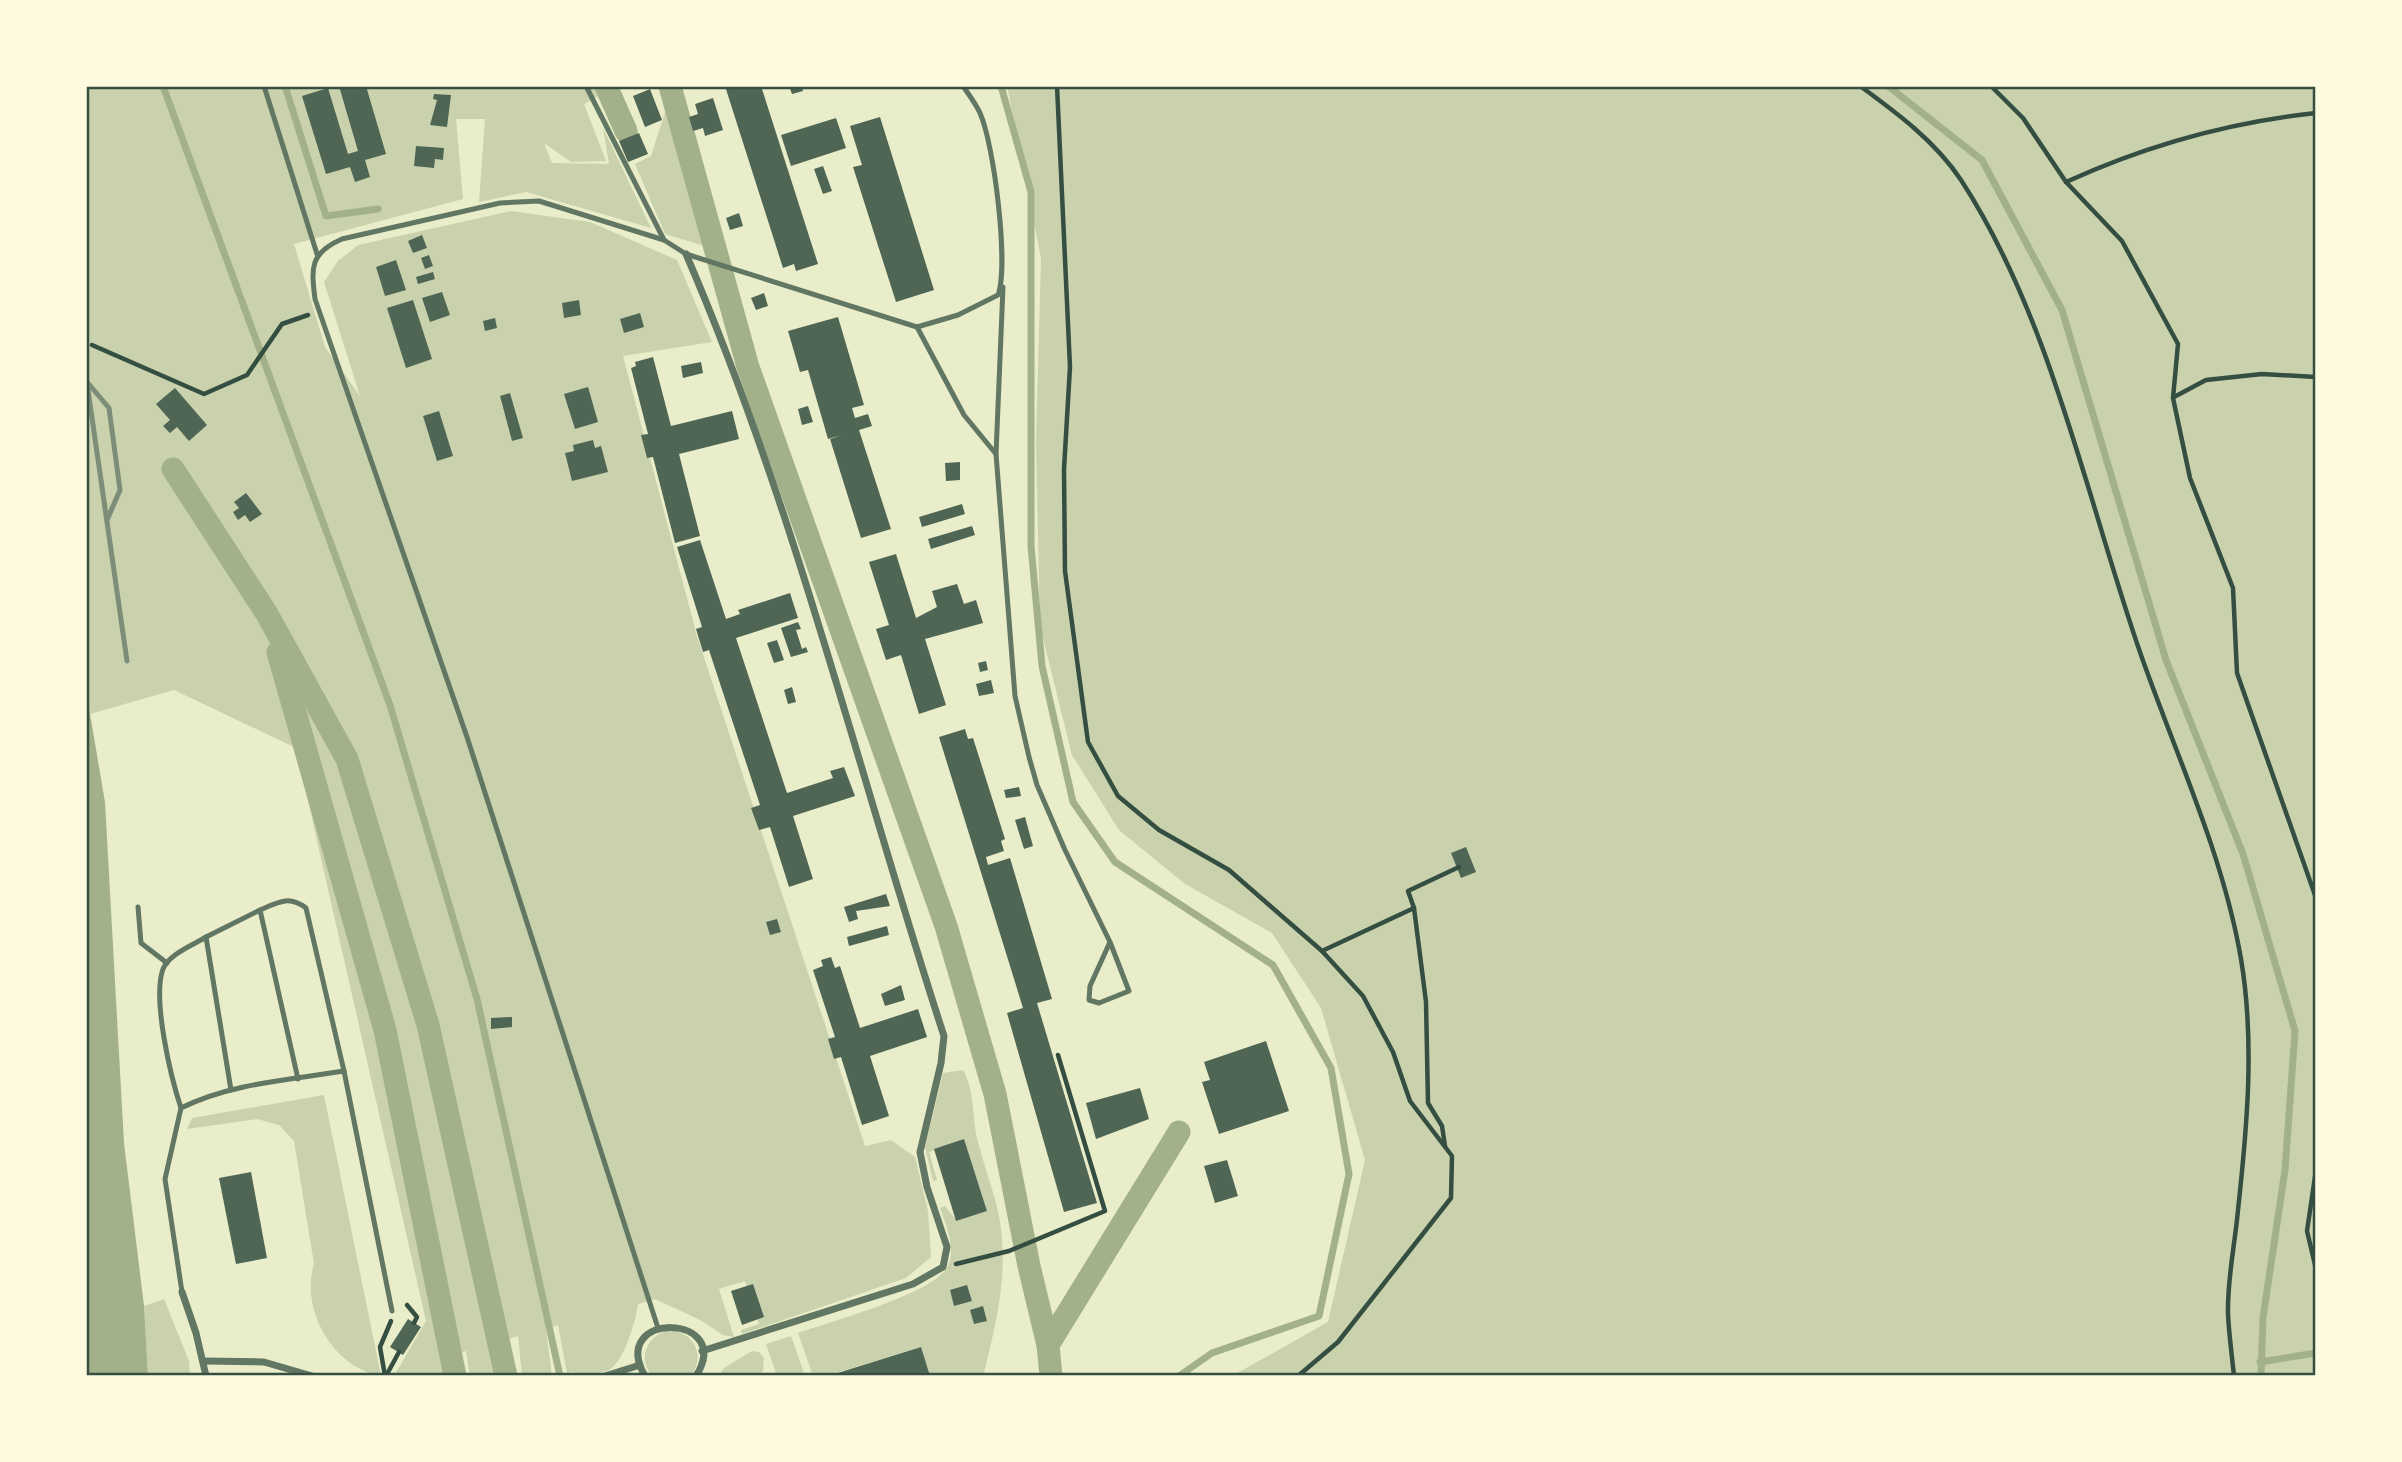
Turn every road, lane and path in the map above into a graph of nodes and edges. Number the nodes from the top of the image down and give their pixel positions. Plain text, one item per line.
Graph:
1 (264, 86) edge
2 (586, 86) edge
3 (963, 86) edge
4 (1056, 86) edge
5 (1860, 86) edge
6 (1991, 86) edge
7 (2316, 113) edge
8 (2066, 181) junction
9 (664, 240) junction
10 (317, 254) junction
11 (686, 254) junction
12 (1003, 281) junction
13 (319, 311) junction
14 (917, 327) junction
15 (92, 345) dead end
16 (2316, 377) edge
17 (2173, 398) junction
18 (996, 454) junction
19 (1459, 867) dead end
20 (2316, 898) edge
21 (138, 907) dead end
22 (1414, 908) junction
23 (260, 910) junction
24 (206, 937) junction
25 (1110, 942) junction
26 (1322, 951) junction
27 (167, 963) junction
28 (1058, 1055) dead end
29 (344, 1071) junction
30 (298, 1079) junction
31 (231, 1090) junction
32 (181, 1108) junction
33 (1445, 1147) junction
34 (2316, 1170) edge
35 (943, 1267) junction
36 (2316, 1269) edge
37 (182, 1292) joint
38 (407, 1305) dead end
39 (392, 1314) joint
40 (414, 1323) dead end
41 (658, 1328) junction
42 (702, 1351) junction
43 (399, 1352) dead end
44 (204, 1361) junction
45 (640, 1365) junction
46 (206, 1376) edge
47 (312, 1376) edge
48 (385, 1376) edge
49 (605, 1376) edge
50 (645, 1376) edge
51 (696, 1376) edge
52 (1298, 1376) edge
53 (2234, 1376) edge

1 - 10 lane
2 - 9 lane
3 - 12 lane
4 - 26 path
5 - 53 path
6 - 8 path
7 - 8 path
8 - 17 path
9 - 10 lane
9 - 11 lane
10 - 13 lane
11 - 14 lane
11 - 35 street
12 - 14 lane
12 - 18 lane
13 - 15 path
13 - 41 lane
14 - 18 lane
16 - 17 path
17 - 20 path
18 - 25 lane
19 - 22 path
21 - 27 lane
22 - 26 path
22 - 33 path
23 - 24 lane
23 - 29 lane
23 - 30 lane
24 - 27 lane
24 - 31 lane
25 - 25 lane
26 - 33 path
27 - 32 lane
28 - 35 path
29 - 30 lane
29 - 39 lane
30 - 31 lane
31 - 32 lane
32 - 37 lane
33 - 52 path
34 - 36 path
35 - 42 street
37 - 44 street
38 - 40 path
39 - 48 path
41 - 42 street
41 - 45 street
42 - 51 street
43 - 48 path
44 - 46 street
44 - 47 street
45 - 49 street
45 - 50 street

